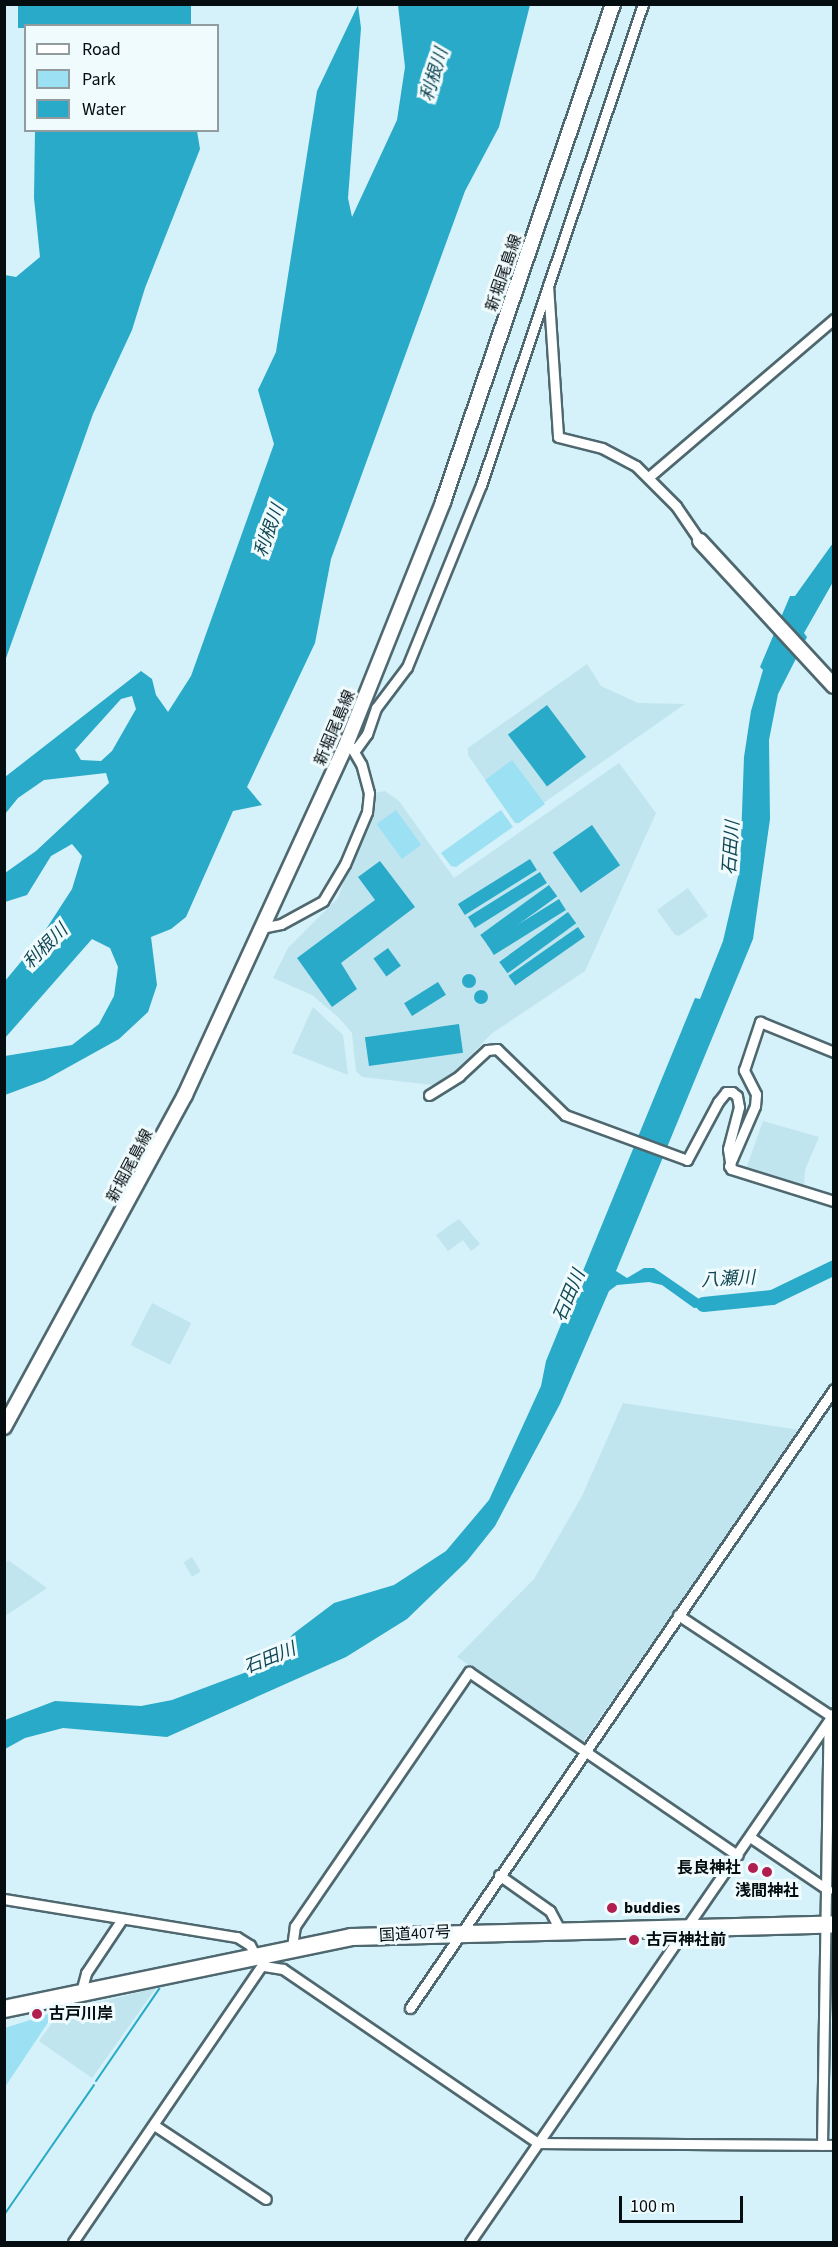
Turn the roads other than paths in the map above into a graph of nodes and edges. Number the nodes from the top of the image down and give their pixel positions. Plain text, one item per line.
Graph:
1 (613, 4) edge
2 (643, 4) edge
3 (548, 285) junction
4 (834, 319) edge
5 (650, 476) junction
6 (700, 541) joint
7 (834, 686) edge
8 (351, 747) junction
9 (266, 927) junction
10 (834, 1052) edge
11 (429, 1095) dead end
12 (729, 1166) junction
13 (834, 1201) edge
14 (834, 1389) edge
15 (4, 1427) edge
16 (678, 1615) junction
17 (832, 1717) edge
18 (585, 1751) junction
19 (831, 1787) edge
20 (750, 1837) junction
21 (737, 1855) junction
22 (499, 1875) junction
23 (828, 1890) junction
24 (4, 1899) edge
25 (122, 1919) junction
26 (830, 1924) edge
27 (687, 1928) junction
28 (560, 1930) junction
29 (462, 1931) junction
30 (292, 1947) junction
31 (261, 1958) junction
32 (81, 1992) junction
33 (410, 2008) dead end
34 (4, 2009) edge
35 (154, 2125) junction
36 (538, 2143) junction
37 (822, 2145) junction
38 (834, 2145) edge
39 (266, 2199) dead end
40 (73, 2242) edge
41 (470, 2242) edge

1 - 8 main road, 新堀尾島線
2 - 3 street
3 - 5 street
3 - 8 street
4 - 5 street
5 - 6 street
6 - 7 main road
8 - 9 main road, 新堀尾島線
8 - 9 street
9 - 15 main road, 新堀尾島線
10 - 12 street
11 - 12 street
12 - 13 street
14 - 16 street
16 - 17 street
16 - 18 street
17 - 19 street
17 - 20 street
18 - 21 street
18 - 22 street
18 - 30 street
19 - 23 street
20 - 21 street
20 - 23 street
21 - 27 street
22 - 28 street
22 - 29 street
23 - 26 street
24 - 25 street
25 - 31 street
25 - 32 street
26 - 27 highway, 国道407号
26 - 37 street
27 - 28 highway, 国道407号
27 - 36 street
28 - 29 highway, 国道407号
29 - 30 highway, 国道407号
29 - 33 street
30 - 31 highway, 国道407号
31 - 32 highway, 国道407号
31 - 35 street
31 - 36 street
32 - 34 highway, 国道407号
35 - 39 street
35 - 40 street
36 - 37 street
36 - 41 street
37 - 38 street

